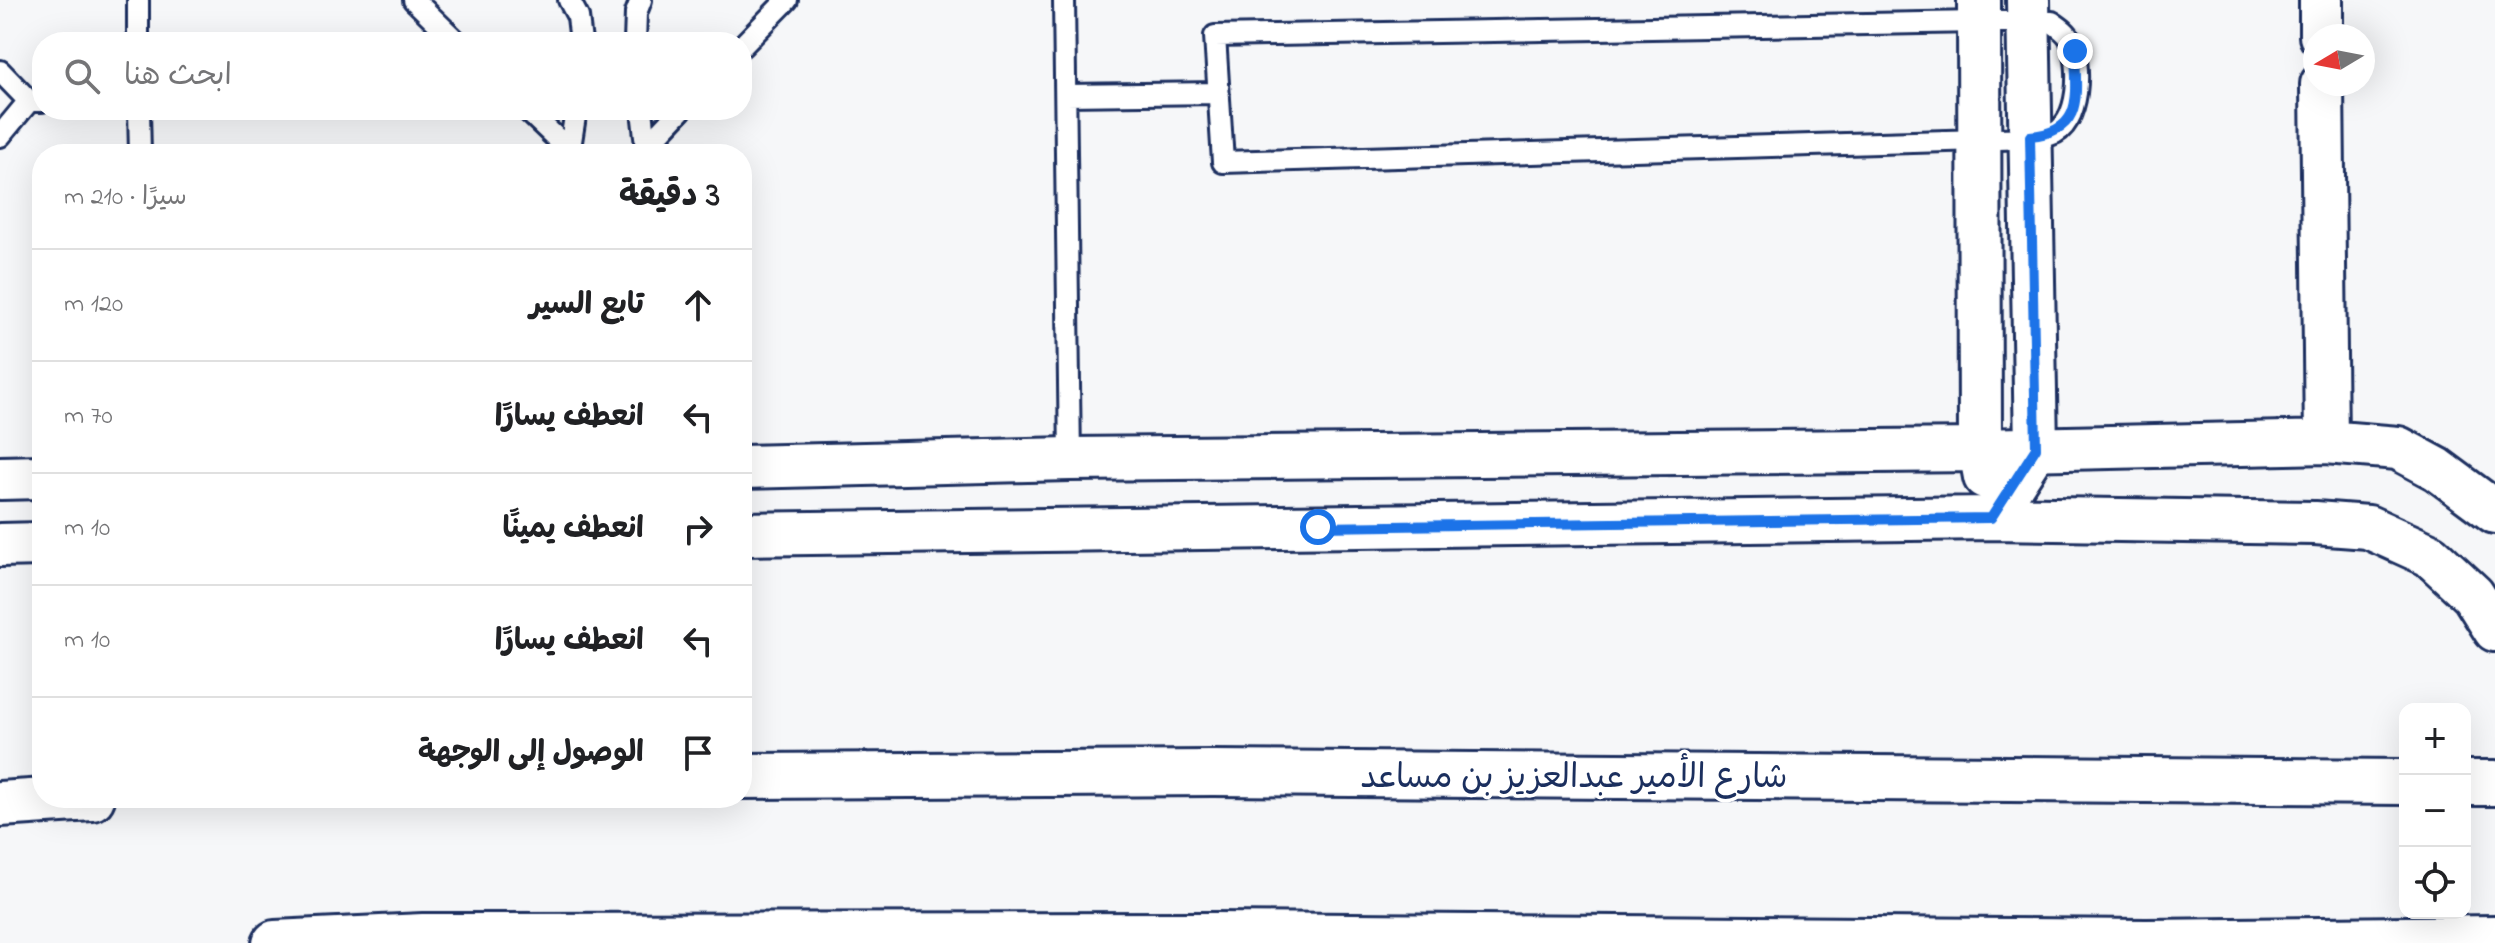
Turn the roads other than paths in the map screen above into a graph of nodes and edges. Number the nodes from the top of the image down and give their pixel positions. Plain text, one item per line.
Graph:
1 (138, 0) edge
2 (414, 0) edge
3 (569, 0) edge
4 (641, 0) edge
5 (787, 0) edge
6 (1064, 0) edge
7 (2321, 0) edge
8 (1979, 11) edge
9 (2028, 11) edge
10 (2321, 24) edge
11 (138, 32) edge
12 (447, 32) edge
13 (580, 32) edge
14 (635, 32) edge
15 (752, 36) edge
16 (0, 71) edge
17 (1218, 93) junction
18 (1066, 95) junction
19 (2322, 96) edge
20 (32, 98) edge
21 (32, 104) edge
22 (139, 120) edge
23 (537, 120) edge
24 (574, 120) edge
25 (643, 120) edge
26 (672, 120) edge
27 (0, 136) edge
28 (2030, 136) junction
29 (1981, 140) junction
30 (140, 144) edge
31 (560, 144) edge
32 (570, 144) edge
33 (645, 144) edge
34 (651, 144) edge
35 (2326, 442) junction
36 (2036, 448) junction
37 (1980, 450) junction
38 (1070, 459) junction
39 (752, 467) edge
40 (32, 477) edge
41 (0, 478) edge
42 (2495, 512) edge
43 (1991, 518) junction
44 (752, 534) edge
45 (32, 544) edge
46 (0, 545) edge
47 (2495, 630) edge
48 (752, 776) edge
49 (2399, 782) edge
50 (2471, 783) edge
51 (2495, 783) edge
52 (32, 802) edge
53 (0, 804) edge
54 (2495, 938) edge
55 (633, 939) edge
56 (275, 943) edge

1 - 11 lane
2 - 12 lane
3 - 13 lane
4 - 14 lane
5 - 15 lane
6 - 18 lane
7 - 10 street
8 - 9 lane
8 - 17 lane
8 - 29 street
9 - 28 street
16 - 20 lane
17 - 18 lane
17 - 29 lane
18 - 38 lane
19 - 35 street
21 - 27 lane
22 - 30 lane
23 - 31 lane
24 - 32 lane
25 - 33 lane
26 - 34 lane
28 - 29 lane
28 - 36 street
29 - 37 street
35 - 36 street
35 - 42 street
36 - 37 street
36 - 43 street
37 - 38 street
37 - 43 street
38 - 39 street
40 - 41 street
43 - 44 street
43 - 47 street
45 - 46 street
48 - 49 street, شارع الأمير عبدالعزيز بن مساعد
50 - 51 street
52 - 53 street
54 - 55 street
55 - 56 street

